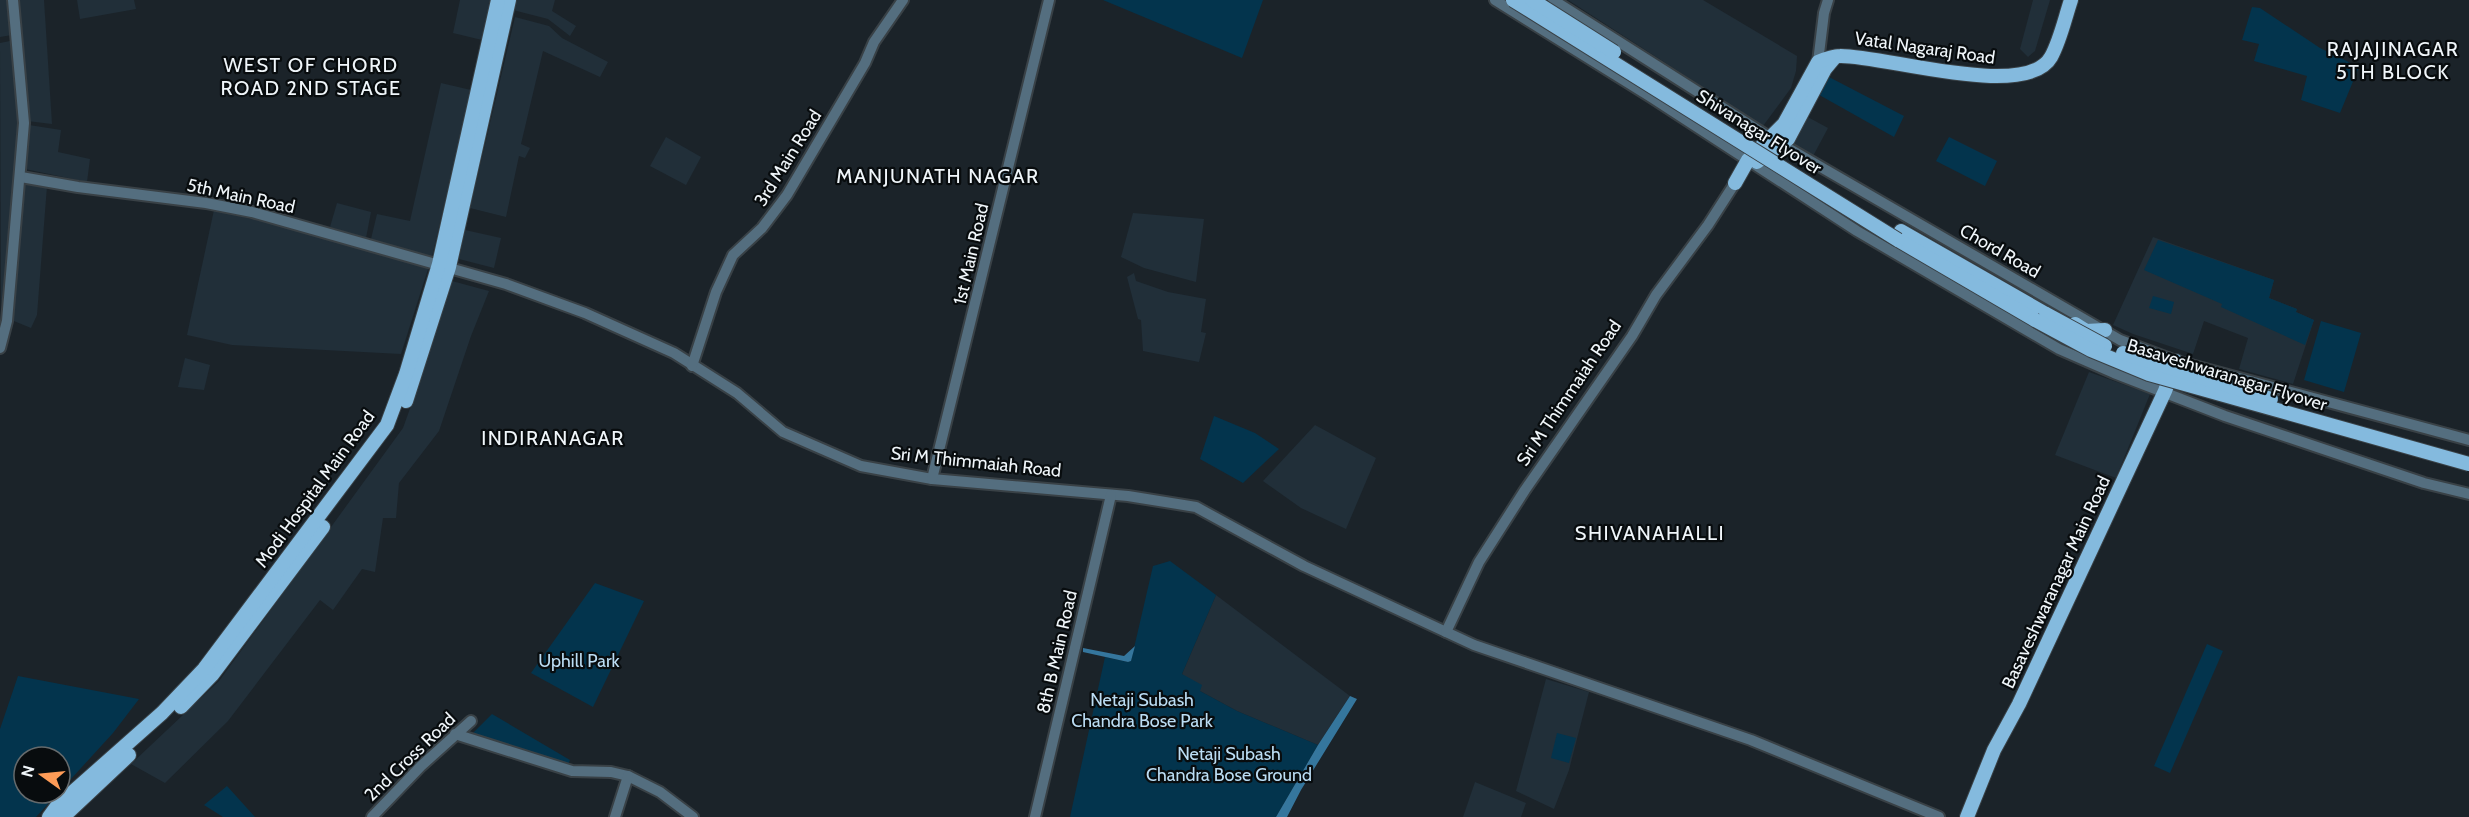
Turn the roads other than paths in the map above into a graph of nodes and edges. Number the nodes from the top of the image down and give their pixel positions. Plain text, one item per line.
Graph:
1 (13, 0) edge
2 (498, 0) edge
3 (509, 0) edge
4 (903, 0) edge
5 (1049, 0) edge
6 (1513, 0) edge
7 (1532, 0) edge
8 (1553, 0) edge
9 (1828, 0) edge
10 (2071, 0) edge
11 (1498, 1) edge
12 (1837, 56) junction
13 (1818, 62) junction
14 (1769, 137) junction
15 (1782, 145) junction
16 (1751, 162) junction
17 (21, 177) junction
18 (1735, 183) joint
19 (1900, 236) junction
20 (444, 266) junction
21 (2006, 291) junction
22 (1984, 298) junction
23 (2041, 317) junction
24 (2105, 330) junction
25 (0, 348) edge
26 (2176, 361) junction
27 (692, 366) junction
28 (2165, 391) junction
29 (2469, 440) edge
30 (2469, 456) edge
31 (2469, 464) edge
32 (932, 479) junction
33 (2469, 494) edge
34 (1111, 495) junction
35 (1446, 632) junction
36 (471, 721) dead end
37 (455, 734) junction
38 (628, 776) junction
39 (49, 817) edge
40 (63, 817) edge
41 (372, 817) edge
42 (615, 817) edge
43 (693, 817) edge
44 (1035, 817) edge
45 (1939, 817) edge
46 (1966, 817) edge

1 - 17 street
2 - 20 main road, Modi Hospital Main Road
3 - 20 main road, Modi Hospital Main Road
4 - 27 street, 3rd Main Road
5 - 32 street, 1st Main Road
6 - 19 main road, Shivanagar Flyover, bridge
7 - 19 main road, Shivanagar Flyover, bridge
8 - 14 street, Chord Road
9 - 13 street
10 - 12 main road, Vatal Nagaraj Road
11 - 16 street
12 - 13 main road, Vatal Nagaraj Road
12 - 15 main road, Vatal Nagaraj Road
13 - 14 main road
14 - 15 street, Chord Road
14 - 16 main road
15 - 16 main road, Vatal Nagaraj Road
15 - 24 street, Chord Road
16 - 18 main road, Sri M Thimmaiah Road
16 - 22 street
17 - 20 street, 5th Main Road
17 - 25 street
18 - 35 street, Sri M Thimmaiah Road
19 - 21 main road, Shivanagar Flyover
19 - 22 main road, Shivanagar Flyover
20 - 27 street, Sri M Thimmaiah Road
20 - 39 main road, Modi Hospital Main Road
20 - 40 main road, Modi Hospital Main Road
21 - 23 main road, Basaveshwaranagar Flyover
21 - 24 main road
22 - 23 main road, Basaveshwaranagar Flyover
22 - 28 street
23 - 30 main road, Basaveshwaranagar Flyover, bridge
23 - 31 main road, Basaveshwaranagar Flyover, bridge
24 - 26 street, Chord Road
26 - 28 main road, Basaveshwaranagar Main Road
26 - 29 street, Chord Road
27 - 32 street, Sri M Thimmaiah Road
28 - 33 street
28 - 46 main road, Basaveshwaranagar Main Road
32 - 34 street, Sri M Thimmaiah Road
34 - 35 street, Sri M Thimmaiah Road
34 - 44 street, 8th B Main Road
35 - 45 street, Sri M Thimmaiah Road
36 - 37 street, 2nd Cross Road
37 - 38 street
37 - 41 street, 2nd Cross Road
38 - 42 street
38 - 43 street

